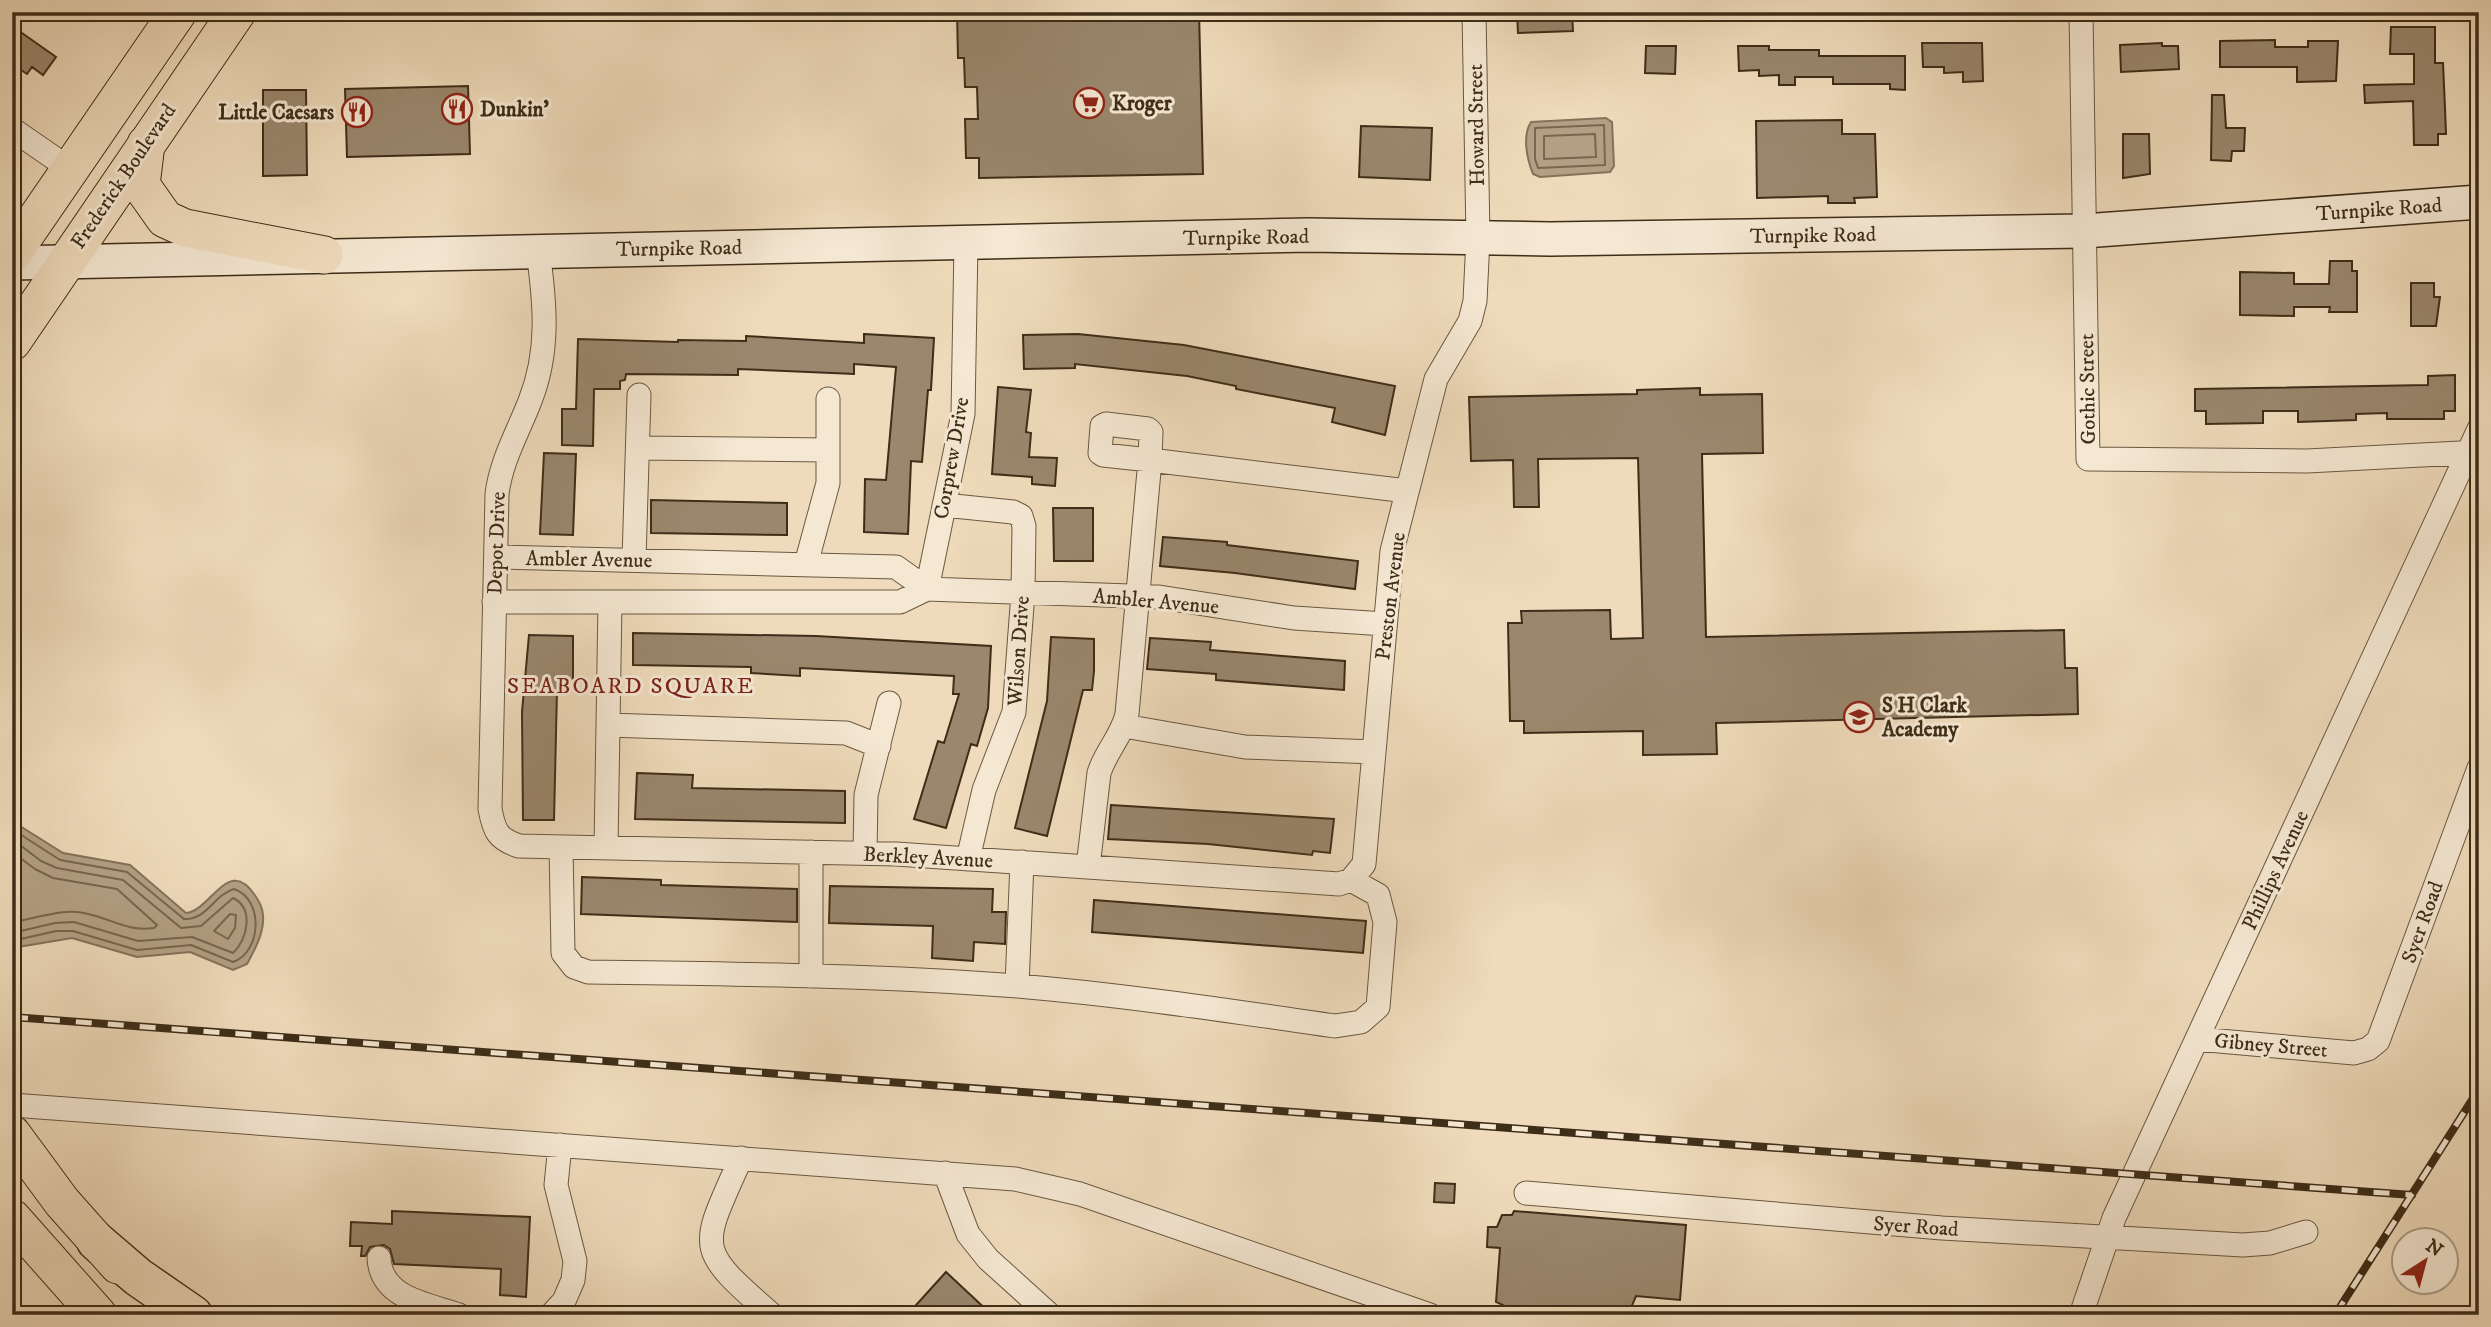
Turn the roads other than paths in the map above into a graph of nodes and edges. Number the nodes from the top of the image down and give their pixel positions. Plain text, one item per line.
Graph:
1 (178, 12) edge
2 (237, 12) edge
3 (1474, 12) edge
4 (2081, 12) edge
5 (12, 129) edge
6 (147, 143) junction
7 (71, 169) junction
8 (2479, 202) edge
9 (2084, 231) junction
10 (1478, 238) junction
11 (967, 243) junction
12 (538, 251) junction
13 (12, 254) edge
14 (324, 255) junction
15 (65, 261) junction
16 (12, 263) edge
17 (12, 342) edge
18 (639, 395) dead end
19 (828, 399) dead end
20 (2479, 429) edge
21 (638, 448) junction
22 (828, 450) junction
23 (2474, 452) edge
24 (1406, 491) junction
25 (944, 505) junction
26 (496, 557) junction
27 (634, 560) junction
28 (806, 564) junction
29 (927, 589) junction
30 (1023, 593) junction
31 (1139, 596) junction
32 (494, 602) junction
33 (610, 602) junction
34 (1385, 624) junction
35 (890, 703) dead end
36 (608, 725) junction
37 (1124, 726) junction
38 (878, 746) junction
39 (1374, 752) junction
40 (2479, 768) edge
41 (504, 841) joint
42 (561, 847) junction
43 (607, 848) junction
44 (811, 852) junction
45 (865, 853) junction
46 (968, 859) junction
47 (1022, 862) junction
48 (1088, 867) junction
49 (1351, 880) junction
50 (811, 976) junction
51 (1017, 986) junction
52 (2197, 1039) junction
53 (2345, 1052) joint
54 (12, 1105) edge
55 (12, 1133) edge
56 (560, 1144) junction
57 (740, 1158) junction
58 (944, 1173) junction
59 (1526, 1193) dead end
60 (12, 1218) edge
61 (2305, 1232) dead end
62 (2108, 1237) junction
63 (96, 1241) junction
64 (379, 1258) dead end
65 (98, 1315) edge
66 (164, 1315) edge
67 (192, 1315) edge
68 (459, 1315) edge
69 (551, 1315) edge
70 (772, 1315) edge
71 (1050, 1315) edge
72 (1430, 1315) edge
73 (2081, 1315) edge

1 - 7 main road
2 - 6 main road, Frederick Boulevard
3 - 10 street, Howard Street
4 - 9 street, Gothic Street
5 - 7 street
6 - 14 main road
6 - 15 main road, Frederick Boulevard
7 - 13 main road
8 - 9 main road, Turnpike Road
9 - 10 main road, Turnpike Road
9 - 23 street, Gothic Street
10 - 11 main road, Turnpike Road
10 - 24 street, Preston Avenue
11 - 12 main road, Turnpike Road
11 - 25 street, Corprew Drive
12 - 14 main road, Turnpike Road
12 - 26 street, Depot Drive
14 - 15 main road, Turnpike Road
15 - 16 main road, Turnpike Road
15 - 17 main road, Frederick Boulevard
18 - 21 street
19 - 22 street
20 - 23 street, Phillips Avenue
21 - 22 street
21 - 27 street
22 - 28 street
23 - 52 street, Phillips Avenue
24 - 31 street
24 - 34 street, Preston Avenue
25 - 29 street, Corprew Drive
25 - 30 street, Wilson Drive
26 - 27 street, Ambler Avenue
26 - 32 street, Depot Drive
27 - 28 street, Ambler Avenue
28 - 29 street, Ambler Avenue
29 - 30 street, Ambler Avenue
29 - 33 street, Ambler Avenue
30 - 31 street, Ambler Avenue
30 - 46 street, Wilson Drive
31 - 34 street, Ambler Avenue
31 - 37 street
32 - 33 street, Ambler Avenue
32 - 41 street, Depot Drive
33 - 36 street
34 - 39 street, Preston Avenue
35 - 38 street
36 - 38 street
36 - 43 street
37 - 39 street
37 - 48 street
38 - 45 street
39 - 49 street, Preston Avenue
40 - 53 street, Syer Road
41 - 42 street, Berkley Avenue
42 - 43 street, Berkley Avenue
42 - 50 street
43 - 44 street, Berkley Avenue
44 - 45 street, Berkley Avenue
44 - 50 street
45 - 46 street, Berkley Avenue
46 - 47 street, Berkley Avenue
47 - 48 street, Berkley Avenue
47 - 51 street
48 - 49 street, Berkley Avenue
49 - 51 street
50 - 51 street
52 - 53 street, Gibney Street
52 - 62 street, Phillips Avenue
54 - 56 street
55 - 63 main road
56 - 57 street
56 - 69 street
57 - 58 street
57 - 70 street
58 - 71 street
58 - 72 street
59 - 62 street, Syer Road
60 - 65 main road
61 - 62 street, Syer Road
62 - 73 street, Phillips Avenue
63 - 66 main road
63 - 67 highway
64 - 68 street

